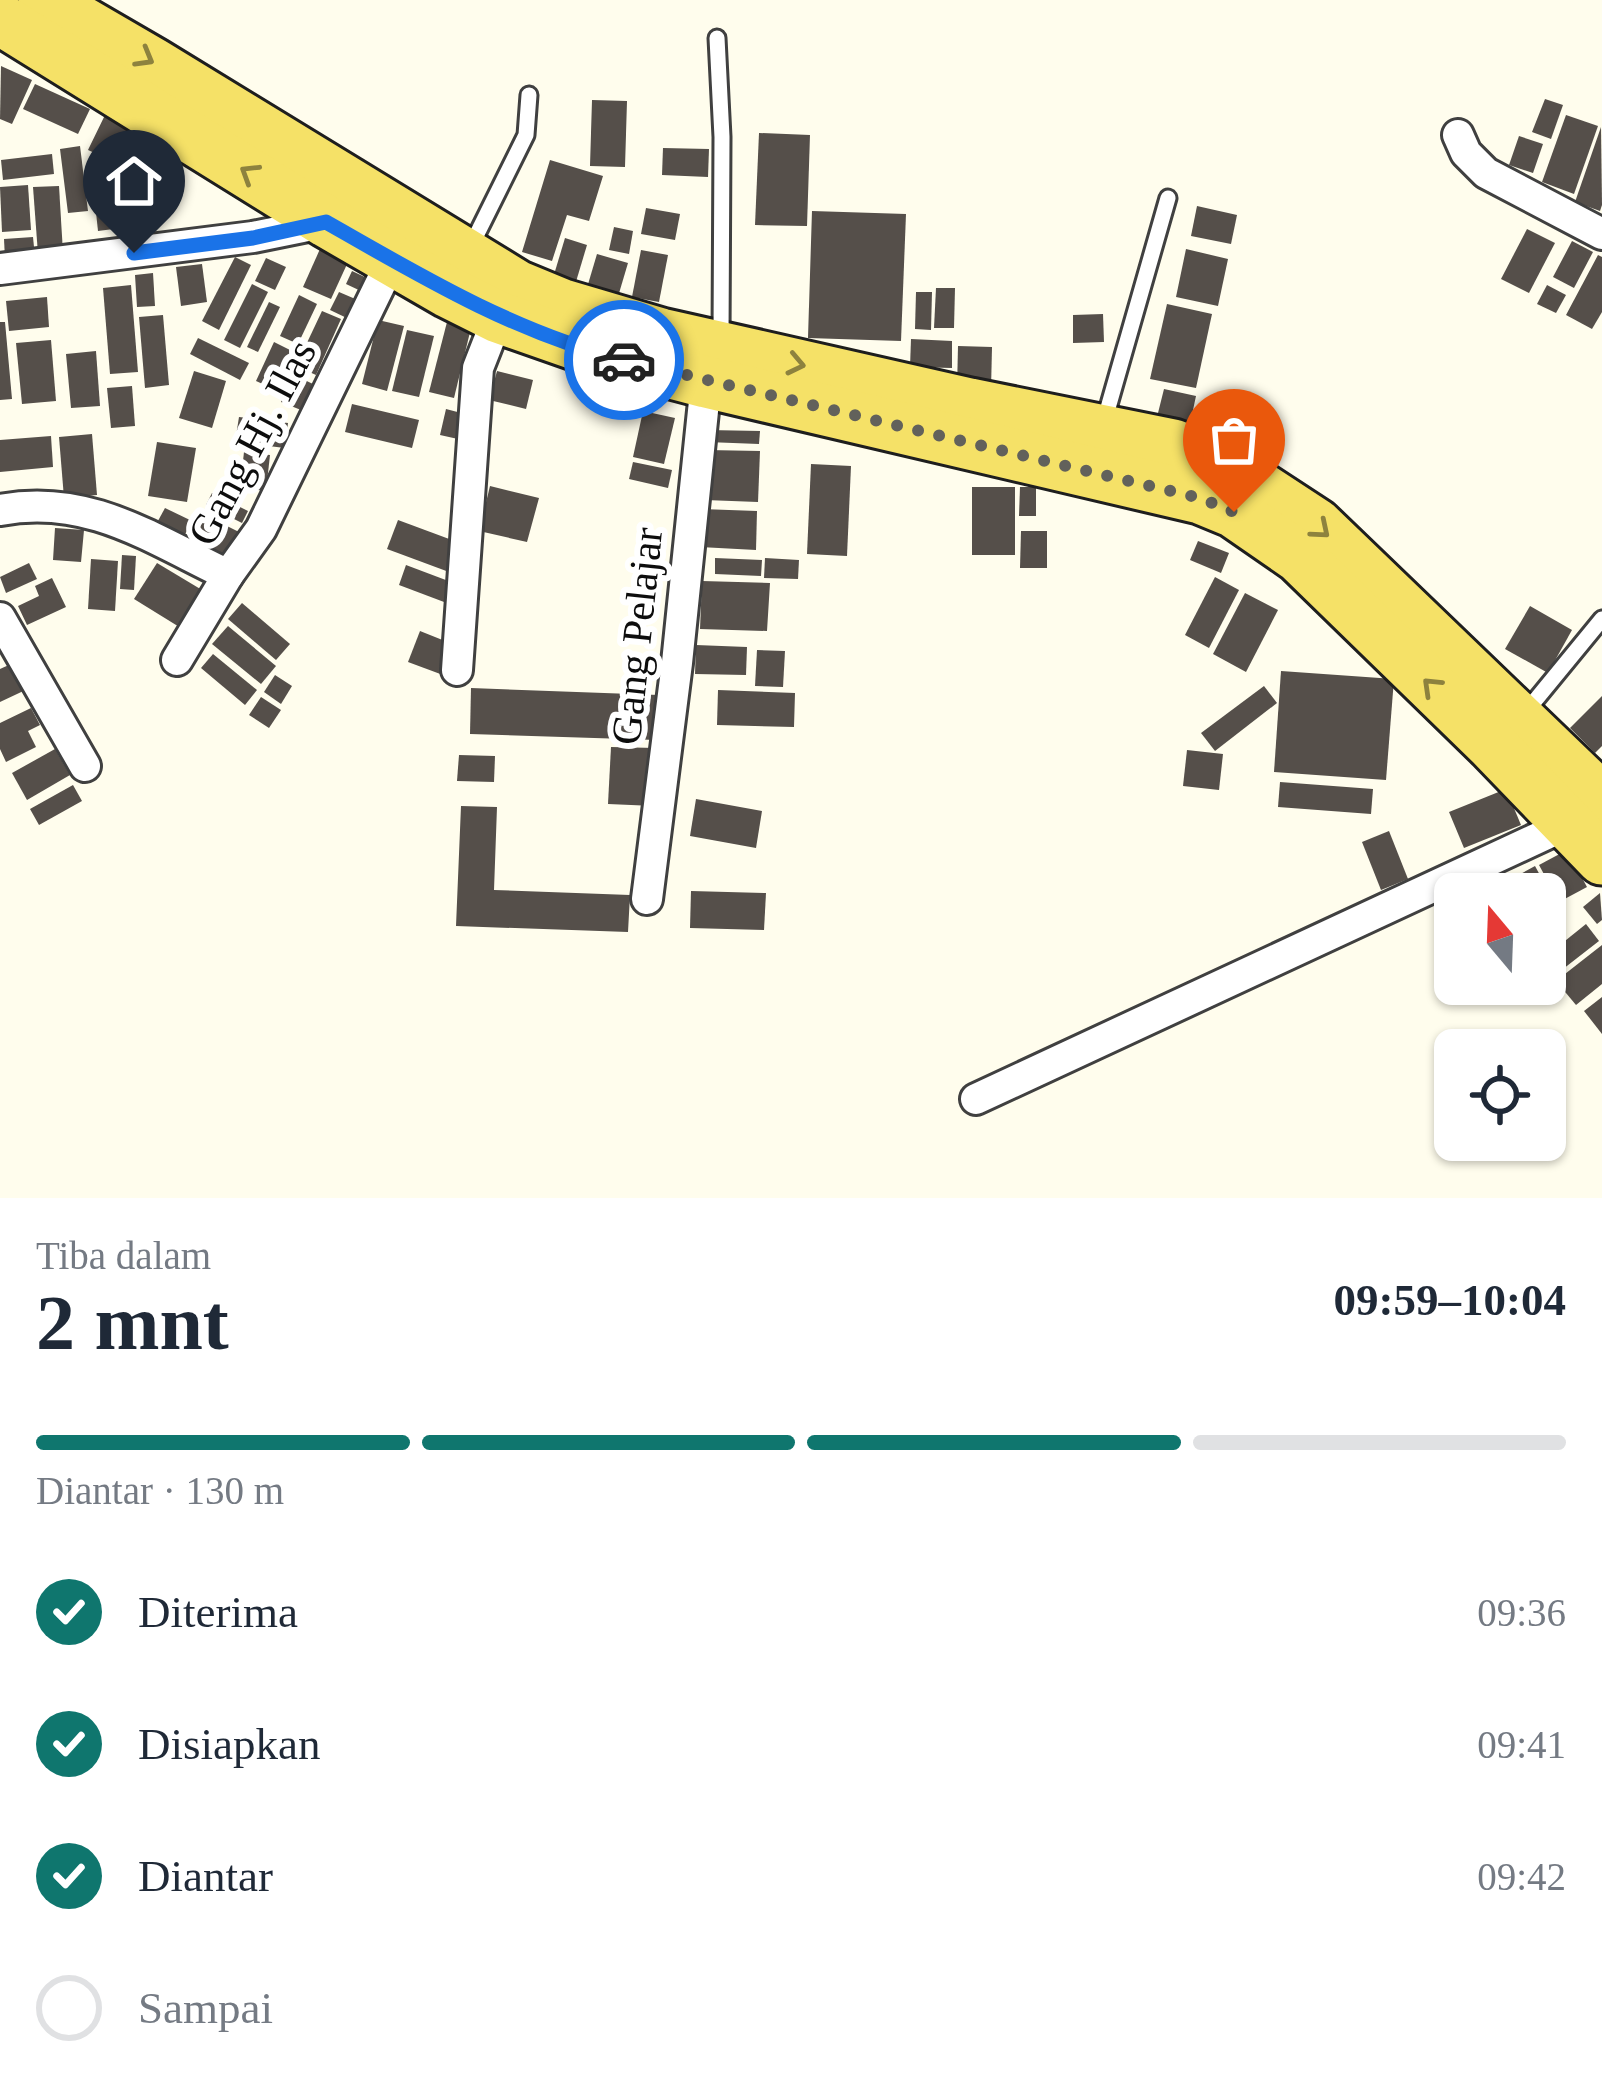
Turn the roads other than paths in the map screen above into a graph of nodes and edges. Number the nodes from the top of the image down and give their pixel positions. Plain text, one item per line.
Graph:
1 (44, 0) edge
2 (0, 19) edge
3 (717, 38) dead end
4 (529, 95) dead end
5 (1458, 136) dead end
6 (1168, 198) dead end
7 (326, 222) junction
8 (1602, 234) edge
9 (392, 260) junction
10 (0, 268) edge
11 (457, 274) junction
12 (498, 317) junction
13 (713, 364) junction
14 (1102, 431) junction
15 (0, 510) edge
16 (228, 575) junction
17 (0, 618) edge
18 (1602, 620) edge
19 (177, 660) dead end
20 (457, 670) dead end
21 (1506, 732) junction
22 (85, 766) dead end
23 (1591, 827) edge
24 (647, 899) dead end
25 (976, 1099) dead end

1 -> 11 main road
7 -> 2 main road
3 - 13 lane
4 - 11 lane
5 - 8 street
6 - 14 lane
7 - 9 main road
7 - 10 street
9 - 11 main road
9 - 16 street, Gang Hj. Ilas
11 - 12 main road
11 - 13 main road
12 - 13 main road
12 - 20 street
13 -> 14 main road
21 -> 13 main road
13 - 24 street, Gang Pelajar
14 -> 21 main road
15 - 16 street
16 - 19 street, Gang Hj. Ilas
17 - 22 street
18 - 21 lane
21 - 23 main road
23 - 25 street

